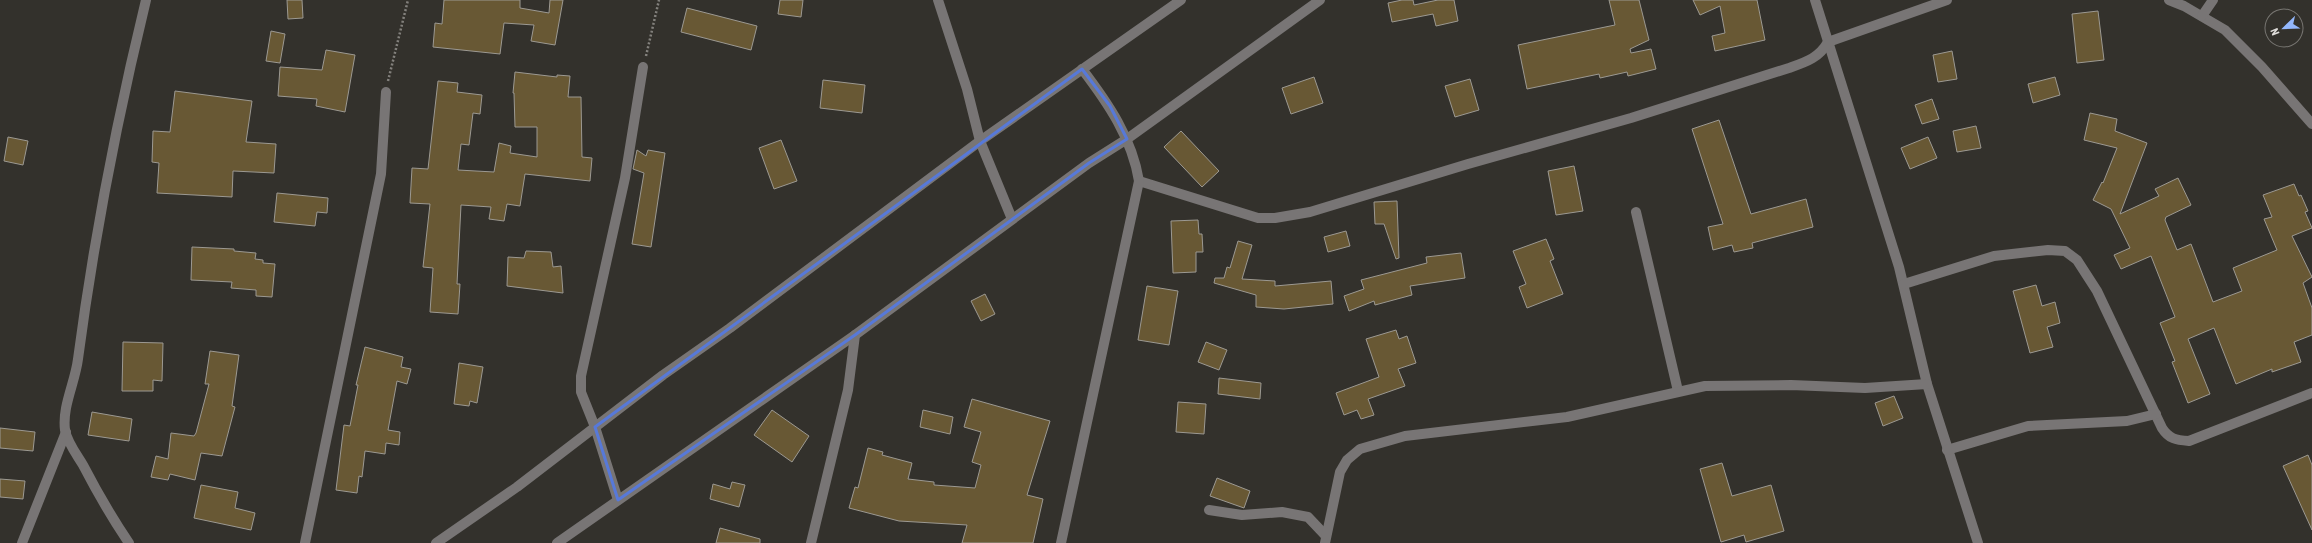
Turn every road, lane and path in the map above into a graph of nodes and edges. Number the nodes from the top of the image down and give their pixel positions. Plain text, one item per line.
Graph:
1 (146, 0) edge
2 (408, 0) edge
3 (659, 0) edge
4 (938, 0) edge
5 (1181, 0) edge
6 (1320, 0) edge
7 (1815, 0) edge
8 (1947, 0) edge
9 (2169, 0) edge
10 (2213, 0) edge
11 (2202, 16) junction
12 (1828, 42) junction
13 (643, 68) joint
14 (1082, 68) junction
15 (386, 92) joint
16 (2312, 124) edge
17 (1127, 139) junction
18 (980, 141) junction
19 (1139, 181) junction
20 (1636, 212) dead end
21 (1012, 219) junction
22 (1904, 284) junction
23 (854, 335) junction
24 (1927, 384) junction
25 (1678, 391) junction
26 (2312, 393) edge
27 (2156, 414) junction
28 (595, 427) junction
29 (66, 432) junction
30 (1947, 450) junction
31 (618, 500) junction
32 (1209, 510) dead end
33 (1325, 539) edge
34 (22, 543) edge
35 (129, 543) edge
36 (305, 543) edge
37 (436, 543) edge
38 (557, 543) edge
39 (812, 543) edge
40 (1062, 543) edge
41 (1978, 543) edge

1 - 29 street
2 - 15 path
3 - 13 path
4 - 18 street
5 - 14 street
6 - 17 street
7 - 12 street
8 - 12 street
9 - 11 street
10 - 11 street
11 - 16 street
12 - 19 street
12 - 22 street
13 - 28 street
14 - 17 street
14 - 18 street
15 - 36 street
17 - 19 street
17 - 21 street
18 - 21 street
18 - 28 street
19 - 40 street
20 - 25 street
21 - 23 street
22 - 24 street
22 - 27 street
23 - 31 street
23 - 39 street
24 - 25 street
24 - 30 street
25 - 33 street
26 - 27 street
27 - 30 street
28 - 31 street
28 - 37 street
29 - 34 street
29 - 35 street
30 - 41 street
31 - 38 street
32 - 33 street

